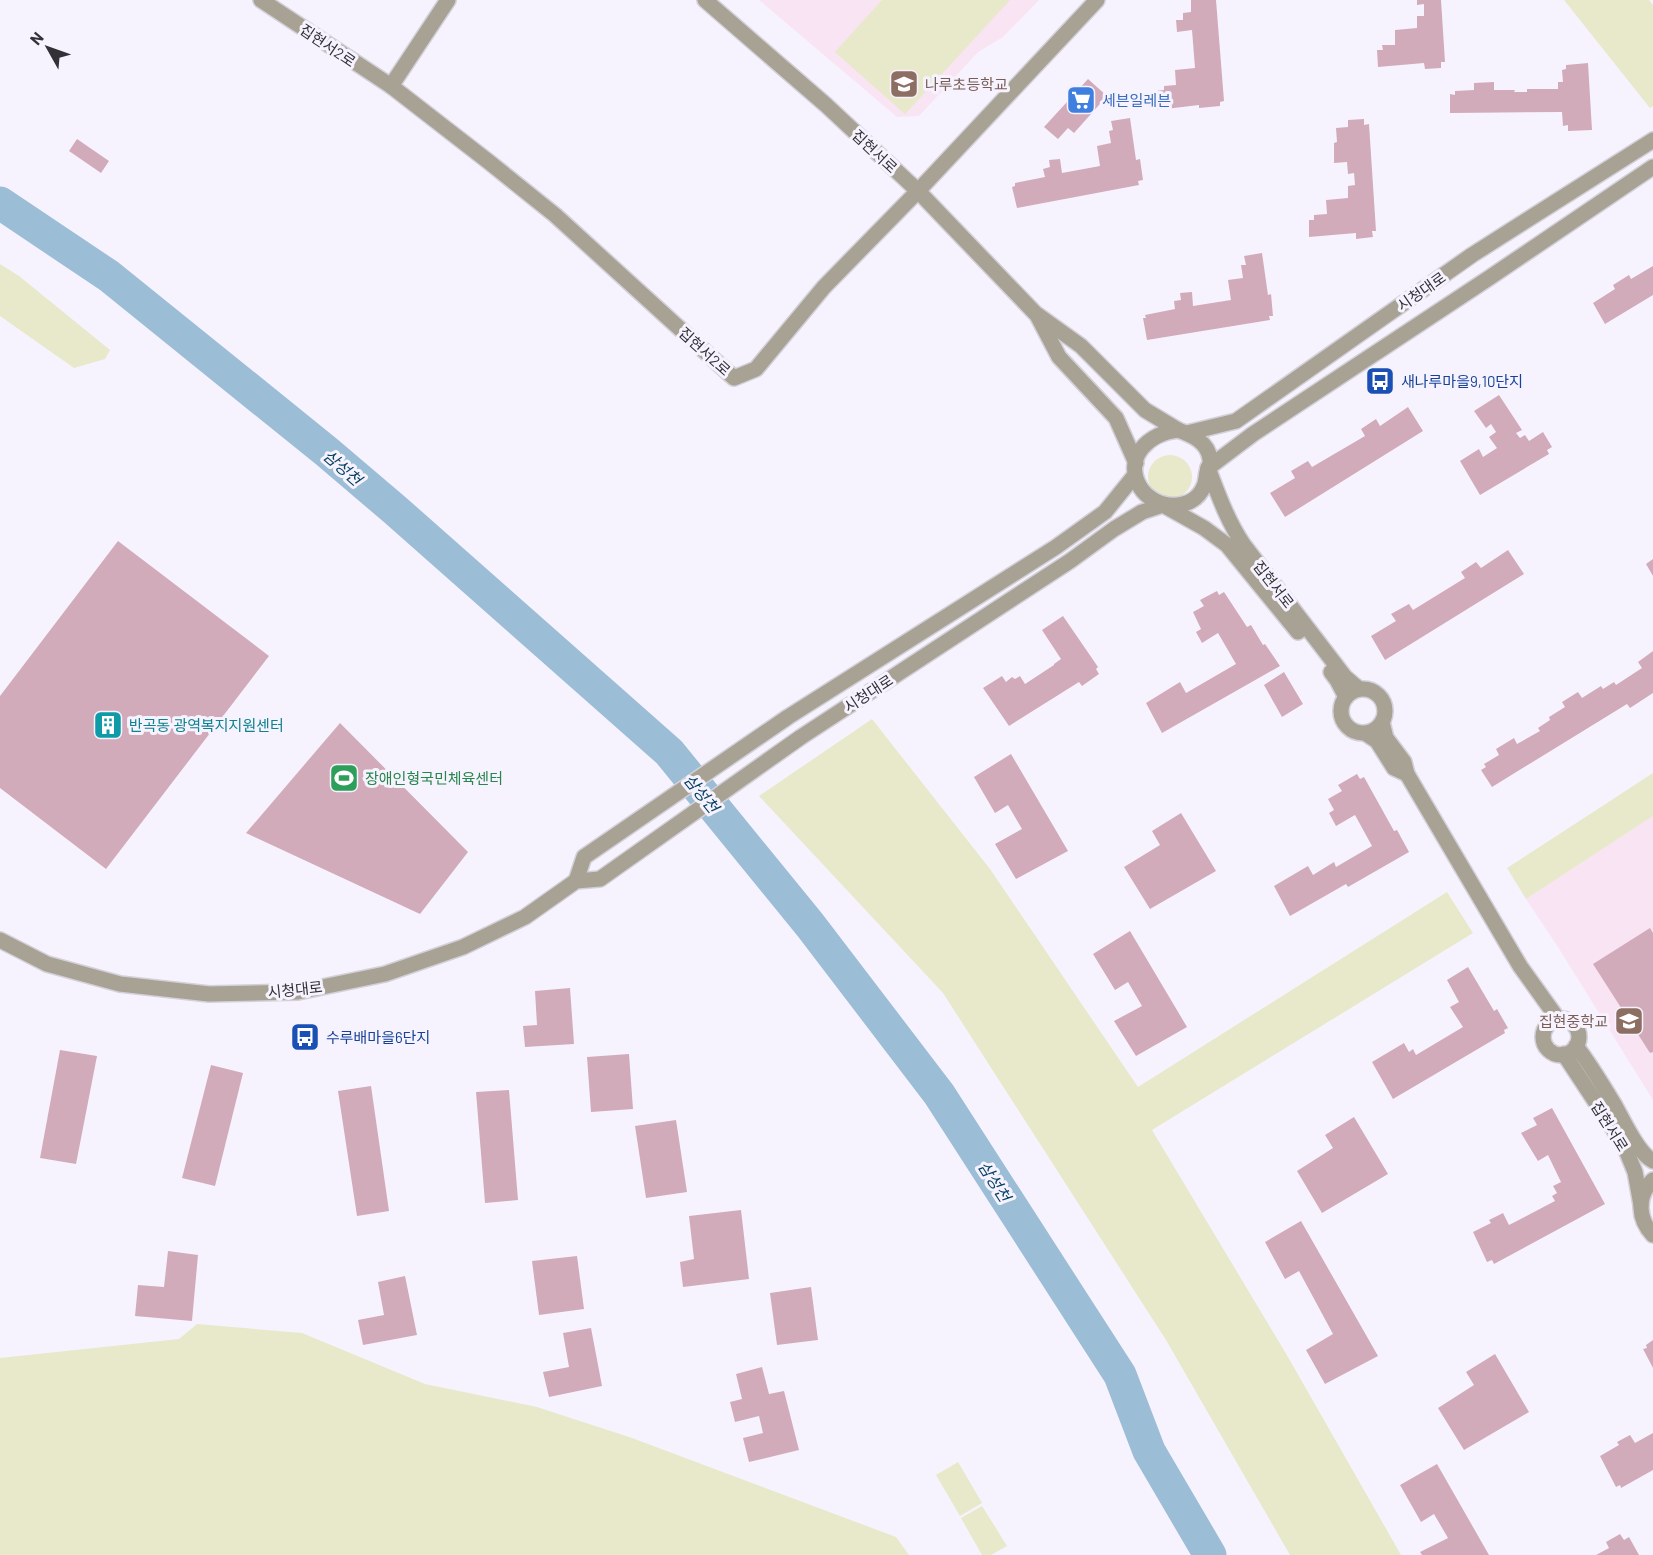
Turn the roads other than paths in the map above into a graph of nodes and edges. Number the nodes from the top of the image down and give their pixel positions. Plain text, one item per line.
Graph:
1 (261, 0) edge
2 (448, 0) edge
3 (705, 0) edge
4 (1097, 0) edge
5 (391, 87) junction
6 (1653, 140) edge
7 (1653, 167) edge
8 (918, 191) junction
9 (1035, 313) junction
10 (1182, 432) junction
11 (1208, 468) junction
12 (1135, 469) junction
13 (1163, 505) junction
14 (1352, 693) junction
15 (1382, 722) junction
16 (1366, 733) junction
17 (1407, 774) junction
18 (576, 880) junction
19 (0, 940) edge
20 (1552, 1023) junction
21 (1570, 1050) junction
22 (1653, 1161) edge
23 (1653, 1180) edge
24 (1641, 1205) junction
25 (1653, 1235) edge

1 - 5 street, 집현서2로
2 - 5 street
3 - 8 street, 집현서로
4 - 8 street, 집현서2로
5 - 8 street, 집현서2로
6 - 10 street, 시청대로
7 - 11 street, 시청대로
8 - 9 street, 집현서로
9 - 10 street, 집현서로
9 - 12 street, 집현서로
10 - 11 street
10 - 12 street
11 - 13 street
11 - 14 street, 집현서로
12 - 13 street
12 - 18 street, 시청대로
13 - 14 street, 집현서로
13 - 18 street, 시청대로
14 - 15 street
14 - 16 street
15 - 16 street
15 - 17 street
16 - 17 street
17 - 20 street
18 - 19 street, 시청대로
20 - 21 street
20 - 21 street
21 - 22 street, 집현서로
21 - 24 street, 집현서로
23 - 24 street
24 - 25 street, 집현서로

